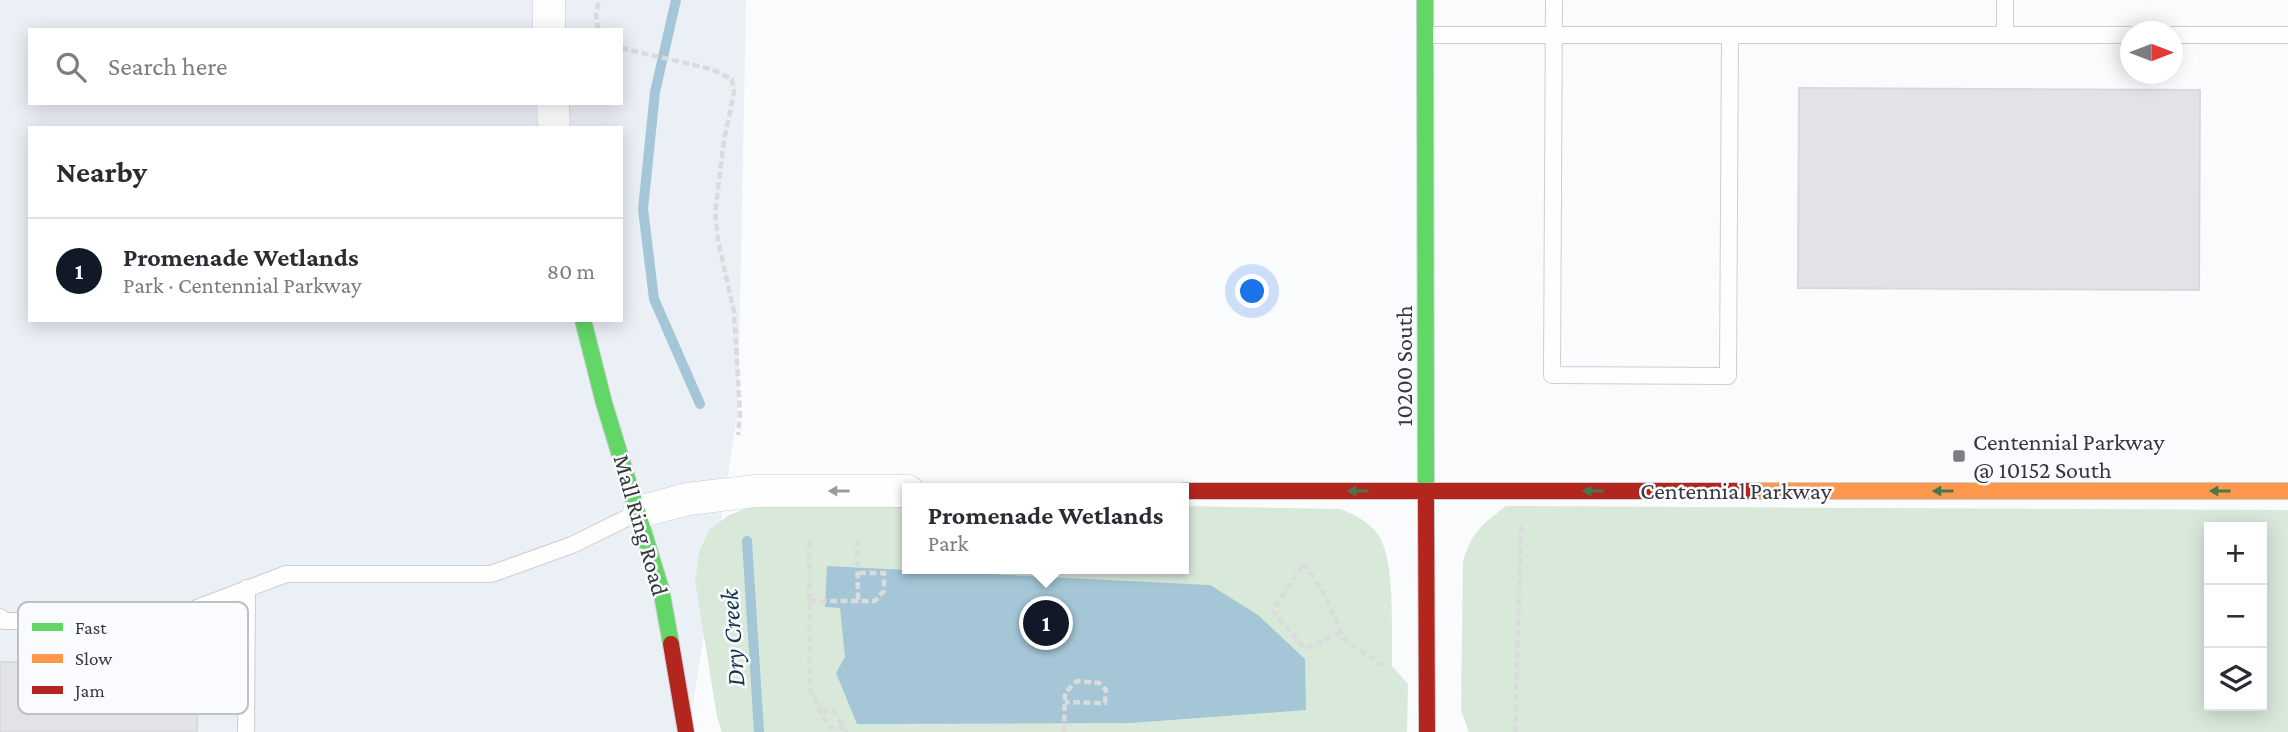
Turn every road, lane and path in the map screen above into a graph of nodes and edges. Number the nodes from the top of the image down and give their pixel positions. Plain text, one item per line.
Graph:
1 (549, 0) edge
2 (599, 0) edge
3 (1425, 0) edge
4 (1554, 0) edge
5 (2005, 0) edge
6 (549, 28) edge
7 (598, 28) edge
8 (1426, 34) junction
9 (1554, 34) junction
10 (1730, 34) junction
11 (2005, 35) junction
12 (2120, 35) edge
13 (2183, 35) edge
14 (2288, 35) edge
15 (623, 48) edge
16 (553, 105) edge
17 (554, 126) edge
18 (584, 322) edge
19 (738, 435) dead end
20 (902, 491) edge
21 (1189, 491) edge
22 (1427, 491) junction
23 (1522, 491) junction
24 (2288, 491) edge
25 (639, 512) junction
26 (857, 540) dead end
27 (809, 541) dead end
28 (857, 573) junction
29 (247, 588) junction
30 (809, 601) junction
31 (858, 601) junction
32 (212, 602) edge
33 (247, 602) edge
34 (0, 617) edge
35 (18, 621) edge
36 (1341, 632) junction
37 (1382, 666) dead end
38 (1065, 702) junction
39 (821, 711) junction
40 (246, 714) edge
41 (846, 730) edge
42 (246, 732) edge
43 (686, 732) edge
44 (1064, 732) edge
45 (1427, 732) edge
46 (1515, 732) edge

1 - 6 street
2 - 7 path
3 - 8 street, 10200 South
4 - 9 lane
5 - 11 lane
8 - 9 lane
8 - 22 street, 10200 South
9 - 10 lane
9 - 10 lane
10 - 11 lane
11 - 12 lane
13 - 14 lane
15 - 19 path
16 - 17 street
18 - 25 street, Mall Ring Road
20 -> 25 street
22 -> 21 street, Centennial Parkway
22 - 23 street, Centennial Parkway
22 - 45 street, 10200 South
24 -> 23 street, Centennial Parkway
23 - 46 path
25 - 29 lane
25 - 43 street, Mall Ring Road
26 - 28 path
27 - 30 path
28 - 31 path
28 - 31 path
29 - 32 lane
29 - 33 lane
30 - 31 path
30 - 39 path
34 - 35 lane
36 - 36 path
36 - 37 path
38 - 38 path
38 - 44 path
39 - 41 path
39 - 41 path
40 - 42 lane

